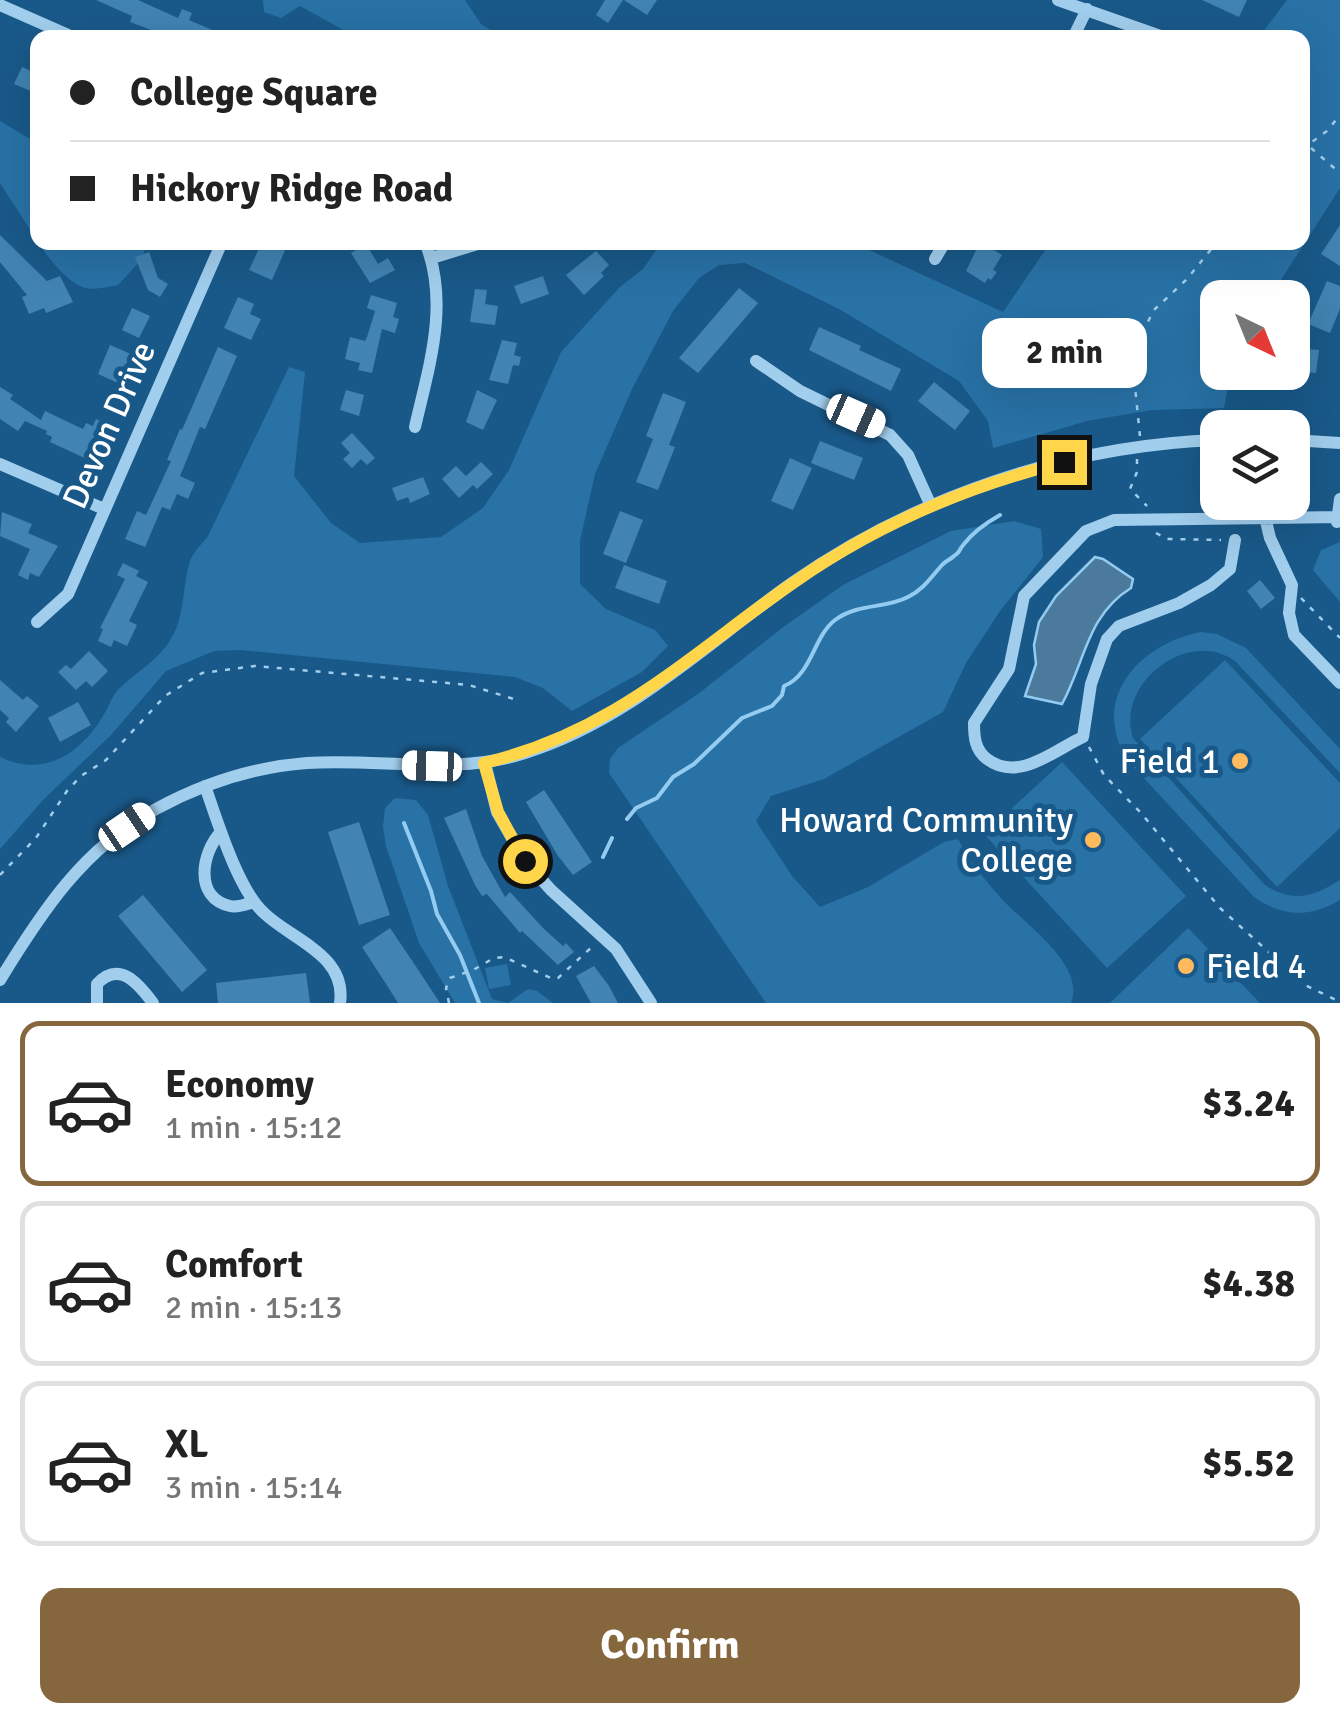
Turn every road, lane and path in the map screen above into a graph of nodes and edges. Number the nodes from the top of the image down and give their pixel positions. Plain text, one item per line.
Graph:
1 (1058, 0) edge
2 (0, 5) edge
3 (1086, 9) junction
4 (56, 30) edge
5 (1077, 30) edge
6 (1144, 30) edge
7 (1340, 115) edge
8 (1310, 144) edge
9 (1310, 146) edge
10 (1340, 172) edge
11 (218, 250) edge
12 (428, 250) edge
13 (458, 250) edge
14 (940, 250) edge
15 (1211, 250) edge
16 (432, 258) junction
17 (934, 259) dead end
18 (756, 361) dead end
19 (415, 427) dead end
20 (1139, 428) dead end
21 (1310, 441) edge
22 (1200, 442) edge
23 (1340, 443) edge
24 (0, 464) edge
25 (1340, 500) edge
26 (931, 506) junction
27 (104, 509) junction
28 (1200, 518) edge
29 (1266, 520) edge
30 (1310, 520) edge
31 (1236, 540) dead end
32 (1296, 594) dead end
33 (38, 622) dead end
34 (1340, 638) edge
35 (1340, 684) edge
36 (517, 700) dead end
37 (1083, 737) junction
38 (484, 763) junction
39 (205, 786) junction
40 (221, 832) junction
41 (0, 875) edge
42 (254, 902) junction
43 (602, 936) junction
44 (0, 980) edge
45 (1340, 1002) edge
46 (97, 1003) edge
47 (153, 1003) edge
48 (340, 1003) edge
49 (449, 1003) edge
50 (651, 1003) edge

1 - 3 street
2 - 4 street
3 - 5 street
3 - 6 street
7 - 8 path
9 - 10 path
11 - 27 street, Devon Drive
12 - 16 street
13 - 16 street
14 - 17 street
15 - 20 path
16 - 19 street
18 - 26 street
21 - 23 street
22 - 26 street
24 - 27 street
25 - 30 street
26 - 38 street
27 - 33 street, Devon Drive
28 - 37 street
29 - 35 street
31 - 37 street
32 - 34 path
36 - 41 path
37 - 45 path
38 - 39 street
38 - 43 street
39 - 40 street
39 - 44 street
40 - 42 street
40 - 42 street
42 - 48 street
43 - 49 path
43 - 50 street
46 - 47 street

